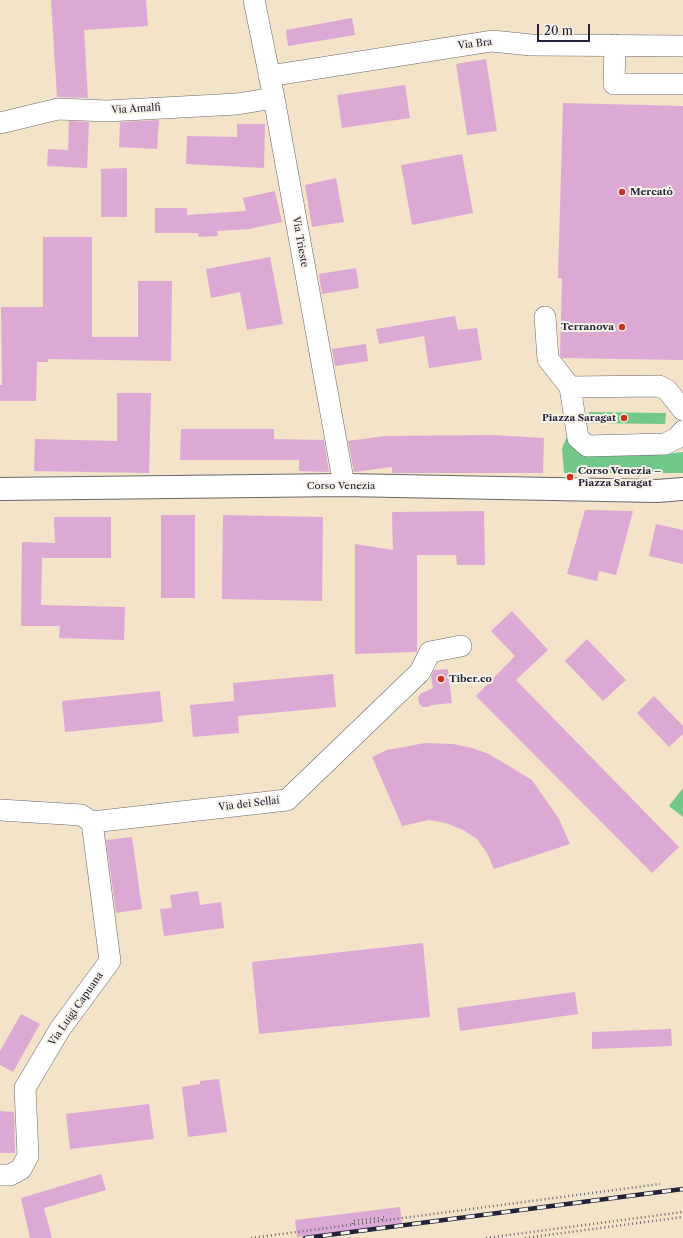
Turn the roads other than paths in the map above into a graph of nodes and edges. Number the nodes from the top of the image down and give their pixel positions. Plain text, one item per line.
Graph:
1 (254, 0) edge
2 (615, 46) junction
3 (683, 46) edge
4 (269, 76) junction
5 (683, 84) edge
6 (274, 98) junction
7 (0, 123) edge
8 (545, 318) dead end
9 (570, 387) junction
10 (683, 410) edge
11 (683, 431) edge
12 (344, 485) junction
13 (0, 489) edge
14 (683, 489) edge
15 (461, 646) dead end
16 (0, 810) edge
17 (92, 822) junction
18 (0, 1175) edge

1 - 4 street, Via Trieste
2 - 3 street, Via Bra
2 - 4 street, Via Bra
2 - 5 street
4 - 6 street, Via Trieste
6 - 7 street, Via Amalfi
6 - 12 street, Via Trieste
8 - 9 street
9 - 10 street
9 - 11 street
12 - 13 main road, Corso Venezia
12 - 14 main road, Corso Venezia
15 - 17 street, Via dei Sellai
16 - 17 street, Via dei Sellai
17 - 18 street, Via Luigi Capuana

